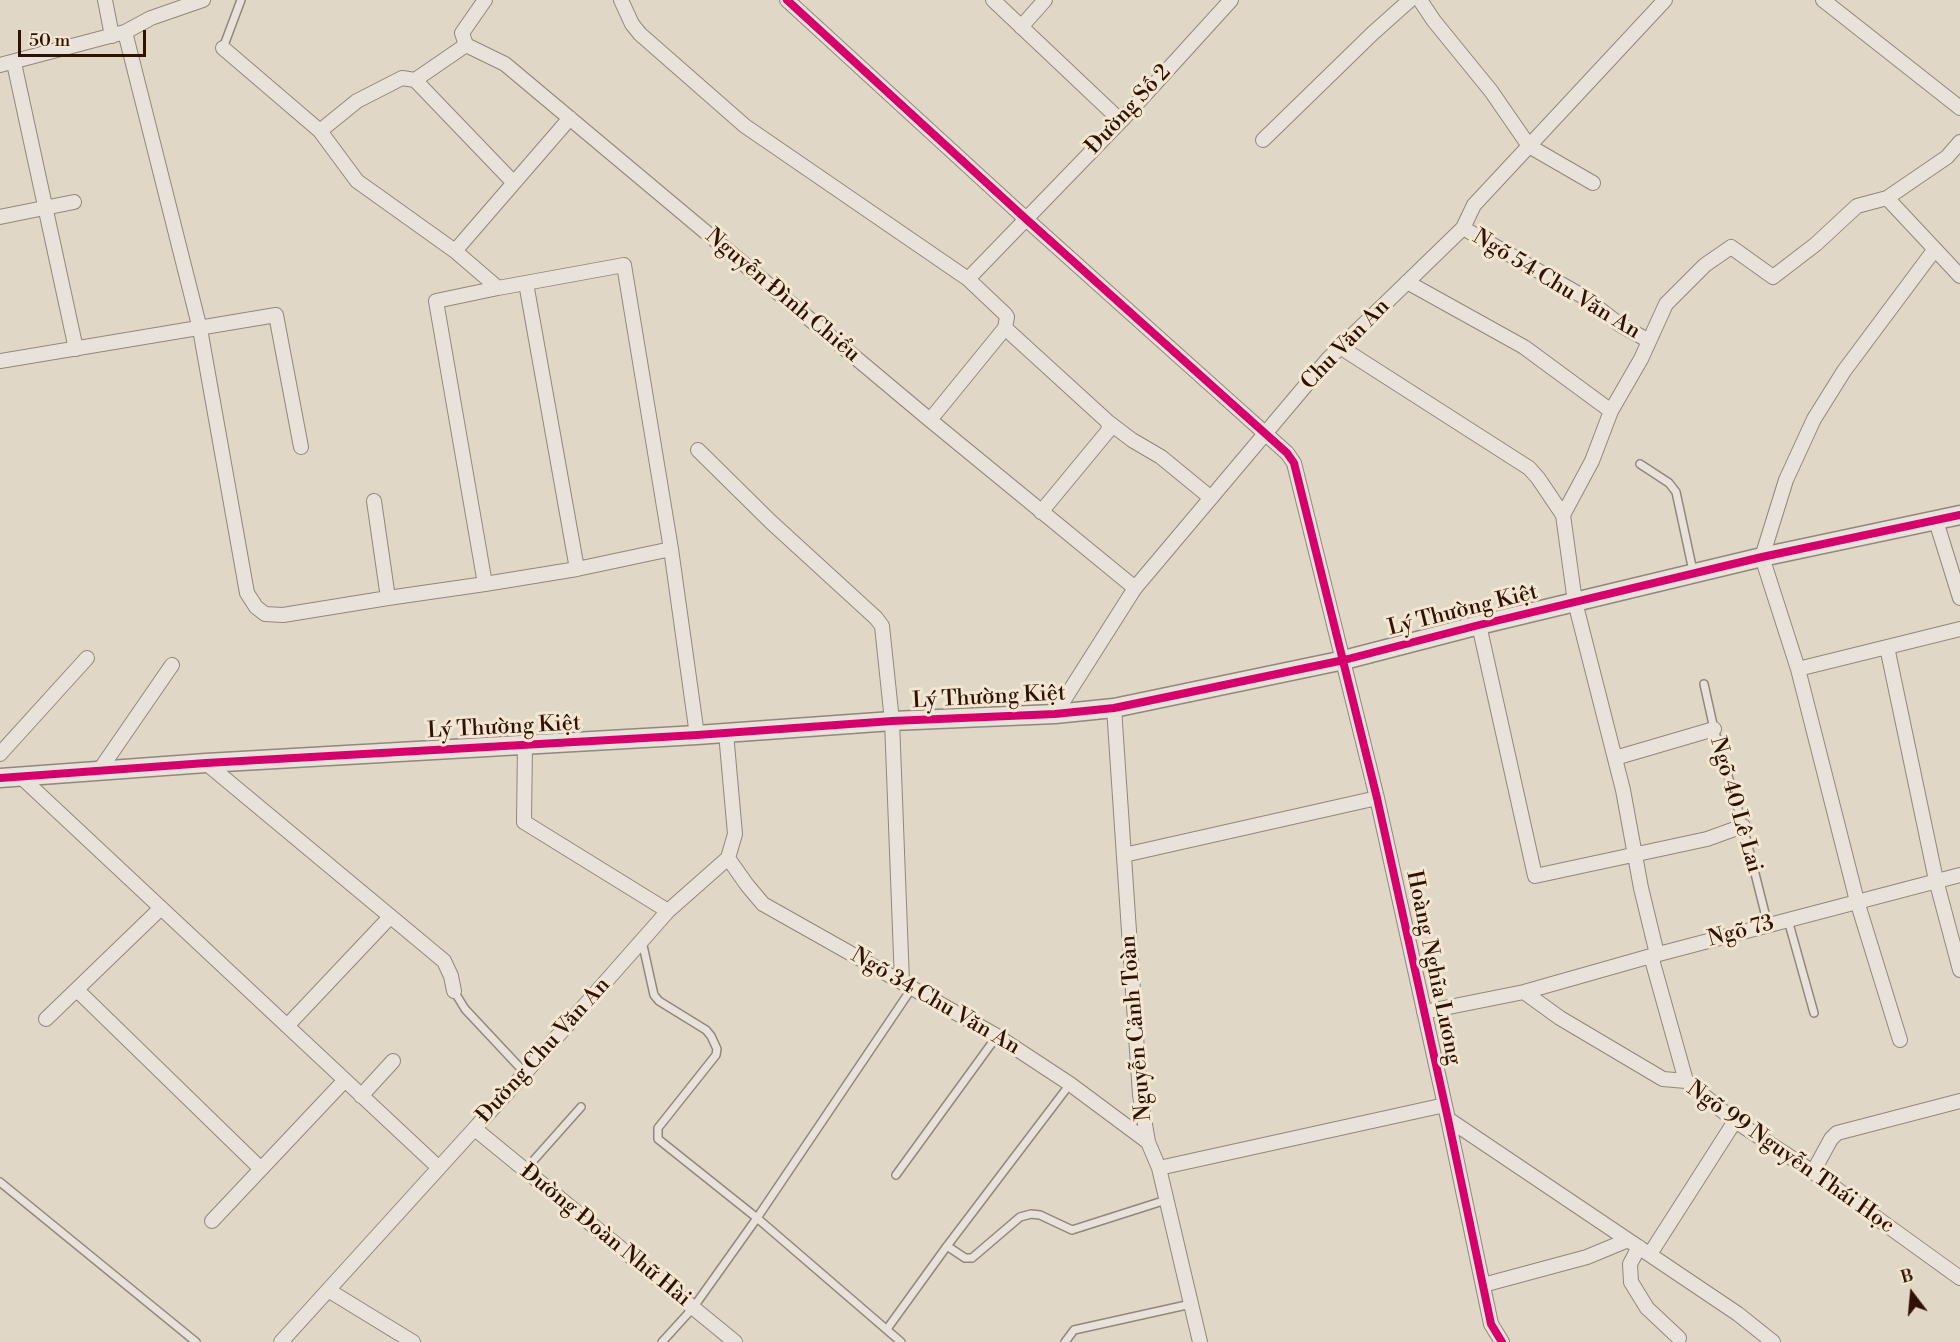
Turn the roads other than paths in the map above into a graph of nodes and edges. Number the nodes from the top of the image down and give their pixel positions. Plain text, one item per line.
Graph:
1 (105, 0) edge
2 (203, 0) edge
3 (241, 0) edge
4 (486, 0) edge
5 (621, 0) edge
6 (787, 0) edge
7 (993, 0) edge
8 (1046, 0) edge
9 (1231, 0) edge
10 (1410, 0) edge
11 (1420, 0) edge
12 (1665, 0) edge
13 (1823, 0) edge
14 (1021, 27) junction
15 (119, 34) junction
16 (466, 45) junction
17 (223, 48) joint
18 (7, 64) edge
19 (414, 80) junction
20 (1960, 108) edge
21 (570, 118) junction
22 (1121, 121) junction
23 (320, 131) junction
24 (1263, 140) dead end
25 (1960, 142) edge
26 (1529, 146) junction
27 (513, 182) junction
28 (1593, 183) dead end
29 (1887, 198) junction
30 (74, 202) dead end
31 (46, 208) junction
32 (0, 217) edge
33 (1026, 219) junction
34 (1463, 228) junction
35 (1935, 249) junction
36 (455, 251) junction
37 (1960, 276) edge
38 (968, 279) junction
39 (1407, 282) junction
40 (526, 283) junction
41 (498, 288) junction
42 (1005, 328) junction
43 (200, 329) junction
44 (1649, 341) junction
45 (1340, 347) junction
46 (76, 349) junction
47 (0, 361) edge
48 (1611, 411) junction
49 (930, 420) junction
50 (1107, 421) junction
51 (1265, 434) junction
52 (301, 447) dead end
53 (698, 450) dead end
54 (1640, 464) dead end
55 (1211, 498) junction
56 (374, 501) dead end
57 (1041, 512) junction
58 (1563, 515) junction
59 (1960, 515) edge
60 (1936, 521) junction
61 (671, 549) junction
62 (1762, 557) junction
63 (578, 569) junction
64 (1693, 574) junction
65 (485, 584) junction
66 (1135, 588) junction
67 (388, 598) junction
68 (1960, 598) edge
69 (1575, 602) junction
70 (1479, 625) junction
71 (1960, 629) edge
72 (1887, 647) junction
73 (87, 658) dead end
74 (1344, 660) junction
75 (172, 665) dead end
76 (1798, 669) junction
77 (1704, 684) dead end
78 (1114, 708) junction
79 (1054, 714) junction
80 (892, 721) junction
81 (1714, 729) junction
82 (726, 733) junction
83 (697, 735) junction
84 (525, 745) junction
85 (0, 754) edge
86 (1615, 758) junction
87 (206, 764) junction
88 (99, 771) junction
89 (20, 776) junction
90 (0, 778) edge
91 (1377, 798) junction
92 (1743, 826) junction
93 (1635, 854) junction
94 (1124, 855) junction
95 (728, 858) junction
96 (1960, 875) edge
97 (1936, 880) junction
98 (1857, 901) junction
99 (161, 908) junction
100 (668, 911) junction
101 (390, 917) junction
102 (1788, 920) junction
103 (1768, 925) junction
104 (642, 940) junction
105 (1654, 955) junction
106 (1960, 970) edge
107 (907, 985) junction
108 (77, 990) junction
109 (454, 990) joint
110 (1524, 993) junction
111 (1424, 1012) junction
112 (1814, 1013) dead end
113 (46, 1019) dead end
114 (287, 1026) junction
115 (997, 1036) junction
116 (1900, 1040) dead end
117 (393, 1061) dead end
118 (525, 1073) junction
119 (345, 1080) junction
120 (1686, 1081) junction
121 (1070, 1084) junction
122 (362, 1095) junction
123 (1960, 1101) edge
124 (581, 1107) dead end
125 (1447, 1112) junction
126 (1735, 1120) junction
127 (475, 1129) junction
128 (1148, 1142) junction
129 (439, 1168) junction
130 (1159, 1168) junction
131 (261, 1169) junction
132 (525, 1170) junction
133 (1813, 1172) junction
134 (896, 1175) dead end
135 (0, 1182) edge
136 (1166, 1200) junction
137 (757, 1218) junction
138 (212, 1221) dead end
139 (946, 1246) junction
140 (1639, 1247) junction
141 (1960, 1278) edge
142 (1483, 1286) junction
143 (328, 1290) junction
144 (1191, 1304) junction
145 (693, 1308) junction
146 (887, 1329) junction
147 (1678, 1338) dead end
148 (196, 1342) edge
149 (280, 1342) edge
150 (413, 1342) edge
151 (662, 1342) edge
152 (735, 1342) edge
153 (902, 1342) edge
154 (1065, 1342) edge
155 (1200, 1342) edge
156 (1502, 1342) edge
157 (1773, 1342) edge

1 - 15 street
2 - 15 street
3 - 17 lane
4 - 16 street
5 - 38 street
6 - 33 street, Hoàng Nghĩa Lương
7 - 14 street
8 - 14 street
9 - 22 street, Đường Số 2
10 - 24 street
11 - 26 street
12 - 26 street, Chu Văn An
13 - 20 street
14 - 22 street
15 - 18 street
15 - 43 street
16 - 19 street
16 - 21 street, Nguyễn Đình Chiểu
17 - 23 street
18 - 31 street
19 - 23 street
19 - 27 street
21 - 27 street
21 - 49 street, Nguyễn Đình Chiểu
22 - 33 street, Đường Số 2
23 - 36 street
25 - 29 street
26 - 28 street
26 - 34 street, Chu Văn An
27 - 36 street
29 - 35 street
29 - 44 street
30 - 31 street
31 - 32 street
31 - 46 street
33 - 38 street, Đường Số 2
33 - 51 street, Hoàng Nghĩa Lương
34 - 39 street, Chu Văn An
34 - 44 street, Ngõ 54 Chu Văn An
35 - 37 street
35 - 62 street
36 - 41 street
38 - 42 street
39 - 45 street, Chu Văn An
39 - 48 street
40 - 41 street
40 - 61 street
40 - 63 street
41 - 65 street
42 - 49 street
42 - 50 street
43 - 46 street
43 - 52 street
43 - 67 street
44 - 48 street
45 - 51 street, Chu Văn An
45 - 58 street
46 - 47 street
48 - 58 street
49 - 57 street, Nguyễn Đình Chiểu
50 - 55 street
50 - 57 street
51 - 55 street, Chu Văn An
51 - 74 street, Hoàng Nghĩa Lương
53 - 80 street
54 - 64 lane
55 - 66 street, Chu Văn An
56 - 67 street
57 - 66 street, Nguyễn Đình Chiểu
58 - 69 street
59 - 60 street, Lý Thường Kiệt
60 - 62 street, Lý Thường Kiệt
60 - 68 street
61 - 63 street
61 - 83 street
62 - 64 street, Lý Thường Kiệt
62 - 76 street
63 - 65 street
64 - 69 street, Lý Thường Kiệt
65 - 67 street
66 - 79 street, Chu Văn An
69 - 70 street, Lý Thường Kiệt
69 - 86 street
70 - 74 street, Lý Thường Kiệt
70 - 93 street
71 - 72 street
72 - 76 street
72 - 97 street
73 - 85 street
74 - 78 street, Lý Thường Kiệt
74 - 91 street, Hoàng Nghĩa Lương
75 - 88 street
76 - 98 street
77 - 81 lane, Ngõ 40 Lê Lai
78 - 79 street, Lý Thường Kiệt
78 - 94 street, Nguyễn Cảnh Toàn
79 - 80 street, Lý Thường Kiệt
80 - 82 street, Lý Thường Kiệt
80 - 107 street
81 - 86 street
81 - 92 lane, Ngõ 40 Lê Lai
82 - 83 street, Lý Thường Kiệt
82 - 95 street
83 - 84 street, Lý Thường Kiệt
84 - 87 street, Lý Thường Kiệt
84 - 100 street
86 - 93 street
87 - 88 street, Lý Thường Kiệt
87 - 101 street
88 - 89 street, Lý Thường Kiệt
89 - 90 street, Lý Thường Kiệt
89 - 99 street
91 - 94 street
91 - 111 street, Hoàng Nghĩa Lương
92 - 93 street
92 - 103 lane, Ngõ 40 Lê Lai
93 - 105 street
94 - 128 street, Nguyễn Cảnh Toàn
95 - 100 street, Đường Chu Văn An
95 - 107 street, Ngõ 34 Chu Văn An
96 - 97 street, Ngõ 73
97 - 98 street, Ngõ 73
97 - 106 street
98 - 102 street, Ngõ 73
98 - 116 street
99 - 108 street
99 - 114 street
100 - 104 street, Đường Chu Văn An
101 - 109 street
101 - 114 street
102 - 103 street, Ngõ 73
102 - 112 lane
103 - 105 street, Ngõ 73
104 - 118 street, Đường Chu Văn An
104 - 137 lane
105 - 110 street, Ngõ 73
105 - 120 street
107 - 115 street, Ngõ 34 Chu Văn An
107 - 137 lane
108 - 113 street
108 - 131 street
109 - 118 lane
110 - 111 street, Ngõ 73
110 - 120 street, Ngõ 99 Nguyễn Thái Học
111 - 125 street, Hoàng Nghĩa Lương
114 - 119 street
115 - 121 street, Ngõ 34 Chu Văn An
115 - 134 lane
117 - 122 street
118 - 127 street, Đường Chu Văn An
119 - 122 street
119 - 131 street
120 - 126 street, Ngõ 99 Nguyễn Thái Học
121 - 128 street, Ngõ 34 Chu Văn An
121 - 139 lane
122 - 129 street
123 - 133 street
124 - 132 lane
125 - 130 street
125 - 140 street
125 - 142 street, Hoàng Nghĩa Lương
126 - 133 street, Ngõ 99 Nguyễn Thái Học
126 - 140 street
127 - 129 street, Đường Chu Văn An
127 - 132 street, Đường Đoàn Nhữ Hài
128 - 130 street, Nguyễn Cảnh Toàn
129 - 143 street, Đường Chu Văn An
130 - 136 street, Nguyễn Cảnh Toàn
131 - 138 street
132 - 145 street, Đường Đoàn Nhữ Hài
133 - 141 street, Ngõ 99 Nguyễn Thái Học
135 - 148 lane
136 - 139 lane
136 - 144 street, Nguyễn Cảnh Toàn
137 - 145 lane
137 - 146 lane
139 - 146 lane
140 - 142 street
140 - 147 street
140 - 157 street
142 - 156 street, Hoàng Nghĩa Lương
143 - 149 street, Đường Chu Văn An
143 - 150 street
144 - 154 lane
144 - 155 street, Nguyễn Cảnh Toàn
145 - 151 lane
145 - 152 street, Đường Đoàn Nhữ Hài
146 - 153 lane

